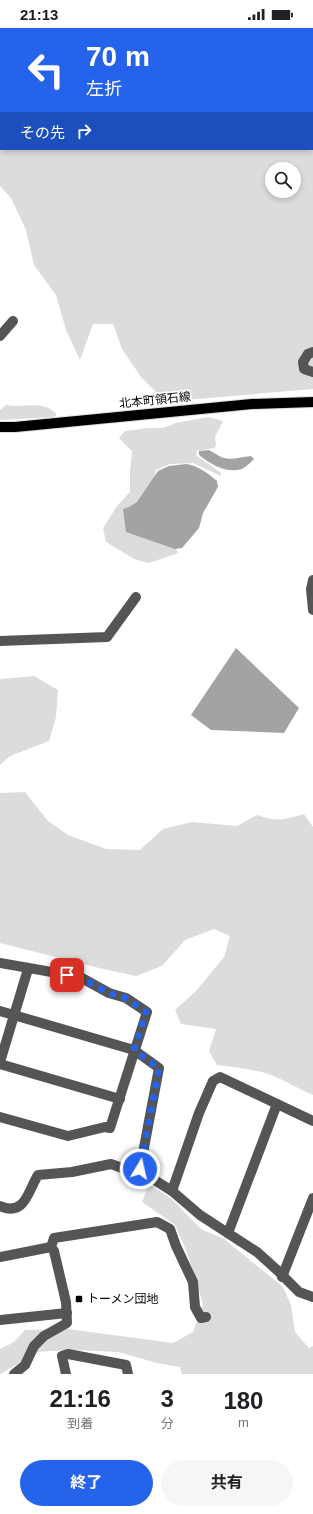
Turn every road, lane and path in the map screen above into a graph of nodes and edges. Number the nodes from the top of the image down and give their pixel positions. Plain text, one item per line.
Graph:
1 (13, 321) dead end
2 (0, 336) edge
3 (313, 352) edge
4 (313, 372) edge
5 (313, 402) edge
6 (0, 427) edge
7 (313, 580) edge
8 (136, 597) dead end
9 (313, 610) edge
10 (0, 641) edge
11 (0, 963) edge
12 (28, 969) junction
13 (0, 1011) edge
14 (14, 1015) junction
15 (134, 1050) junction
16 (0, 1063) edge
17 (120, 1099) junction
18 (277, 1104) junction
19 (0, 1117) edge
20 (313, 1121) edge
21 (140, 1169) junction
22 (172, 1191) junction
23 (313, 1198) edge
24 (0, 1206) edge
25 (228, 1233) junction
26 (51, 1247) junction
27 (0, 1256) edge
28 (282, 1276) junction
29 (313, 1297) edge
30 (67, 1313) junction
31 (206, 1317) dead end
32 (0, 1320) edge
33 (14, 1374) edge
34 (66, 1374) edge
35 (128, 1374) edge

1 - 2 street
3 - 4 street
5 - 6 main road, 北本町領石線
7 - 9 street
8 - 10 street
11 - 12 street
12 - 14 street
12 - 15 street
13 - 14 street
14 - 15 street
14 - 16 street
15 - 17 street
15 - 21 street
16 - 17 street
17 - 19 street
18 - 20 street
18 - 22 street
18 - 25 street
21 - 22 street
21 - 24 street
22 - 25 street
23 - 28 street
25 - 28 street
26 - 27 street
26 - 30 street
26 - 31 street
28 - 29 street
30 - 32 street
30 - 33 street
34 - 35 street

